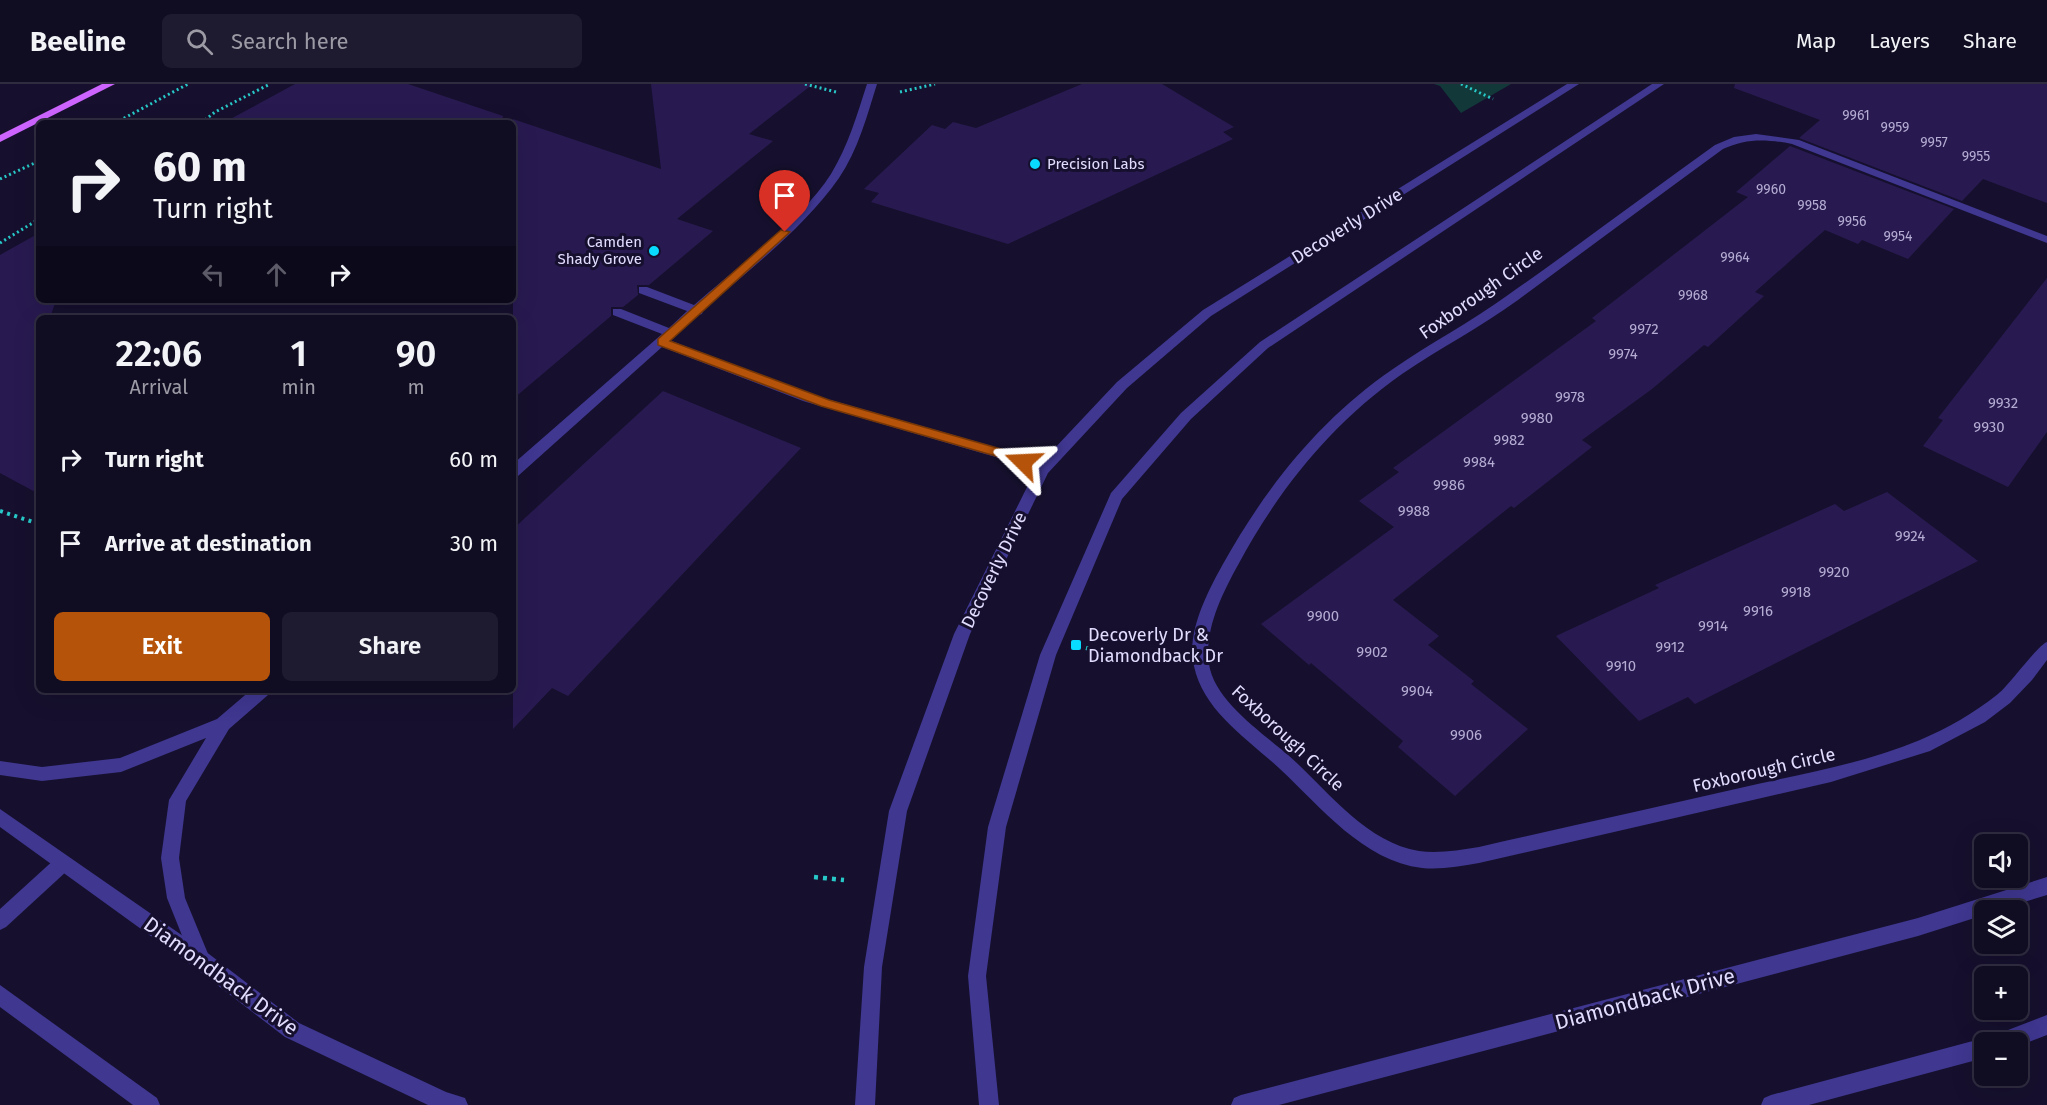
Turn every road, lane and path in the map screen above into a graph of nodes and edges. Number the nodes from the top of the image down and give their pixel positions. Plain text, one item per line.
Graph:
1 (110, 84) edge
2 (188, 84) edge
3 (270, 84) edge
4 (872, 84) edge
5 (1461, 84) edge
6 (1574, 84) edge
7 (1659, 84) edge
8 (1493, 99) dead end
9 (38, 120) edge
10 (121, 120) edge
11 (205, 120) edge
12 (36, 121) edge
13 (0, 139) edge
14 (36, 162) edge
15 (0, 179) edge
16 (36, 221) edge
17 (2047, 240) edge
18 (0, 243) edge
19 (643, 290) dead end
20 (698, 310) junction
21 (617, 312) dead end
22 (666, 338) junction
23 (516, 469) edge
24 (1042, 471) junction
25 (0, 511) edge
26 (36, 523) edge
27 (2047, 648) edge
28 (259, 693) edge
29 (223, 724) junction
30 (0, 768) edge
31 (0, 818) edge
32 (62, 864) junction
33 (814, 877) dead end
34 (844, 880) dead end
35 (2047, 886) edge
36 (0, 921) edge
37 (202, 961) junction
38 (0, 995) edge
39 (2047, 1025) edge
40 (2028, 1032) edge
41 (1974, 1051) edge
42 (150, 1105) edge
43 (458, 1105) edge
44 (865, 1105) edge
45 (989, 1105) edge
46 (1241, 1105) edge
47 (1771, 1105) edge

1 - 9 main road
2 - 10 path
3 - 11 path
4 - 20 street
5 - 8 path
6 - 24 street, Decoverly Drive
7 - 45 street
12 - 13 main road
14 - 15 path
16 - 18 path
17 - 27 street, Foxborough Circle
19 - 20 street
20 - 22 street
21 - 22 street
22 - 23 street
22 - 24 street
24 - 44 street, Decoverly Drive
25 - 26 path
28 - 29 street
29 - 30 street
29 - 37 street
31 - 32 street, Diamondback Drive
32 - 36 street
32 - 37 street, Diamondback Drive
33 - 34 path
35 - 46 street, Diamondback Drive
37 - 43 street, Diamondback Drive
38 - 42 street
39 - 40 street
41 - 47 street

